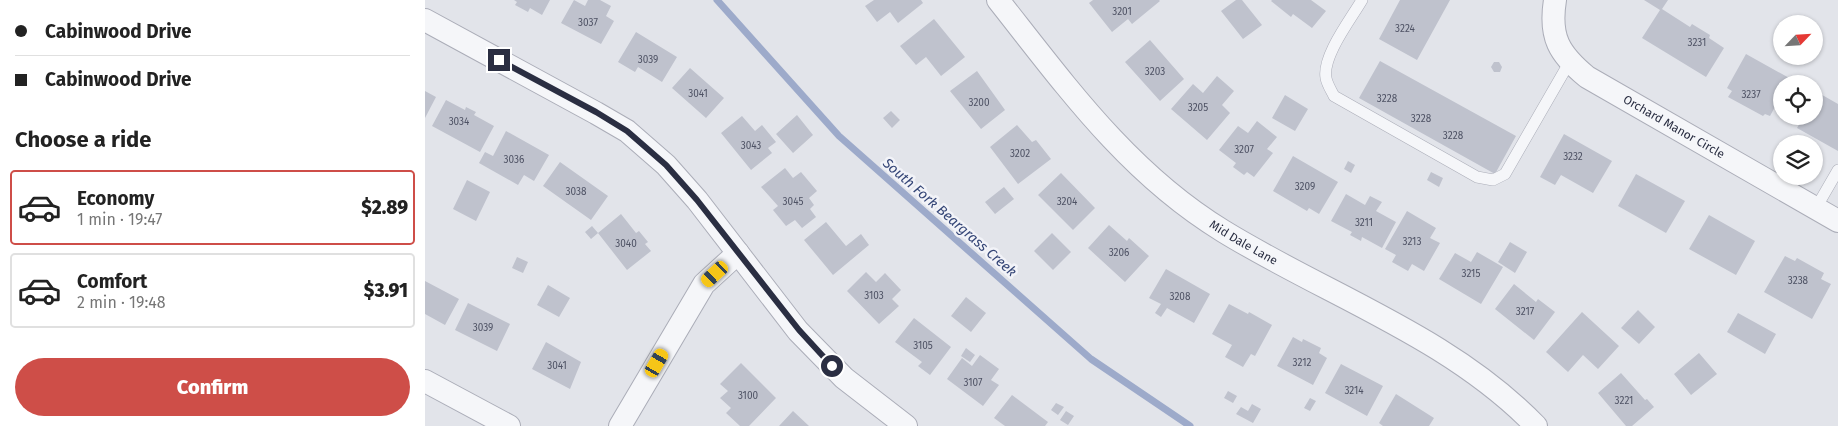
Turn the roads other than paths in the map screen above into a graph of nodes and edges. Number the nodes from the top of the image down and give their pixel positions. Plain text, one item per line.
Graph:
1 (998, 0) edge
2 (1362, 0) edge
3 (1555, 0) edge
4 (425, 20) edge
5 (1569, 63) junction
6 (1838, 170) edge
7 (1831, 214) edge
8 (738, 253) junction
9 (425, 381) edge
10 (509, 426) edge
11 (620, 426) edge
12 (906, 426) edge
13 (1536, 426) edge

1 - 13 street, Mid Dale Lane
2 - 5 lane
3 - 5 street, Orchard Manor Circle
4 - 8 street
5 - 7 street, Orchard Manor Circle
6 - 7 lane
8 - 11 street
8 - 12 street
9 - 10 street

